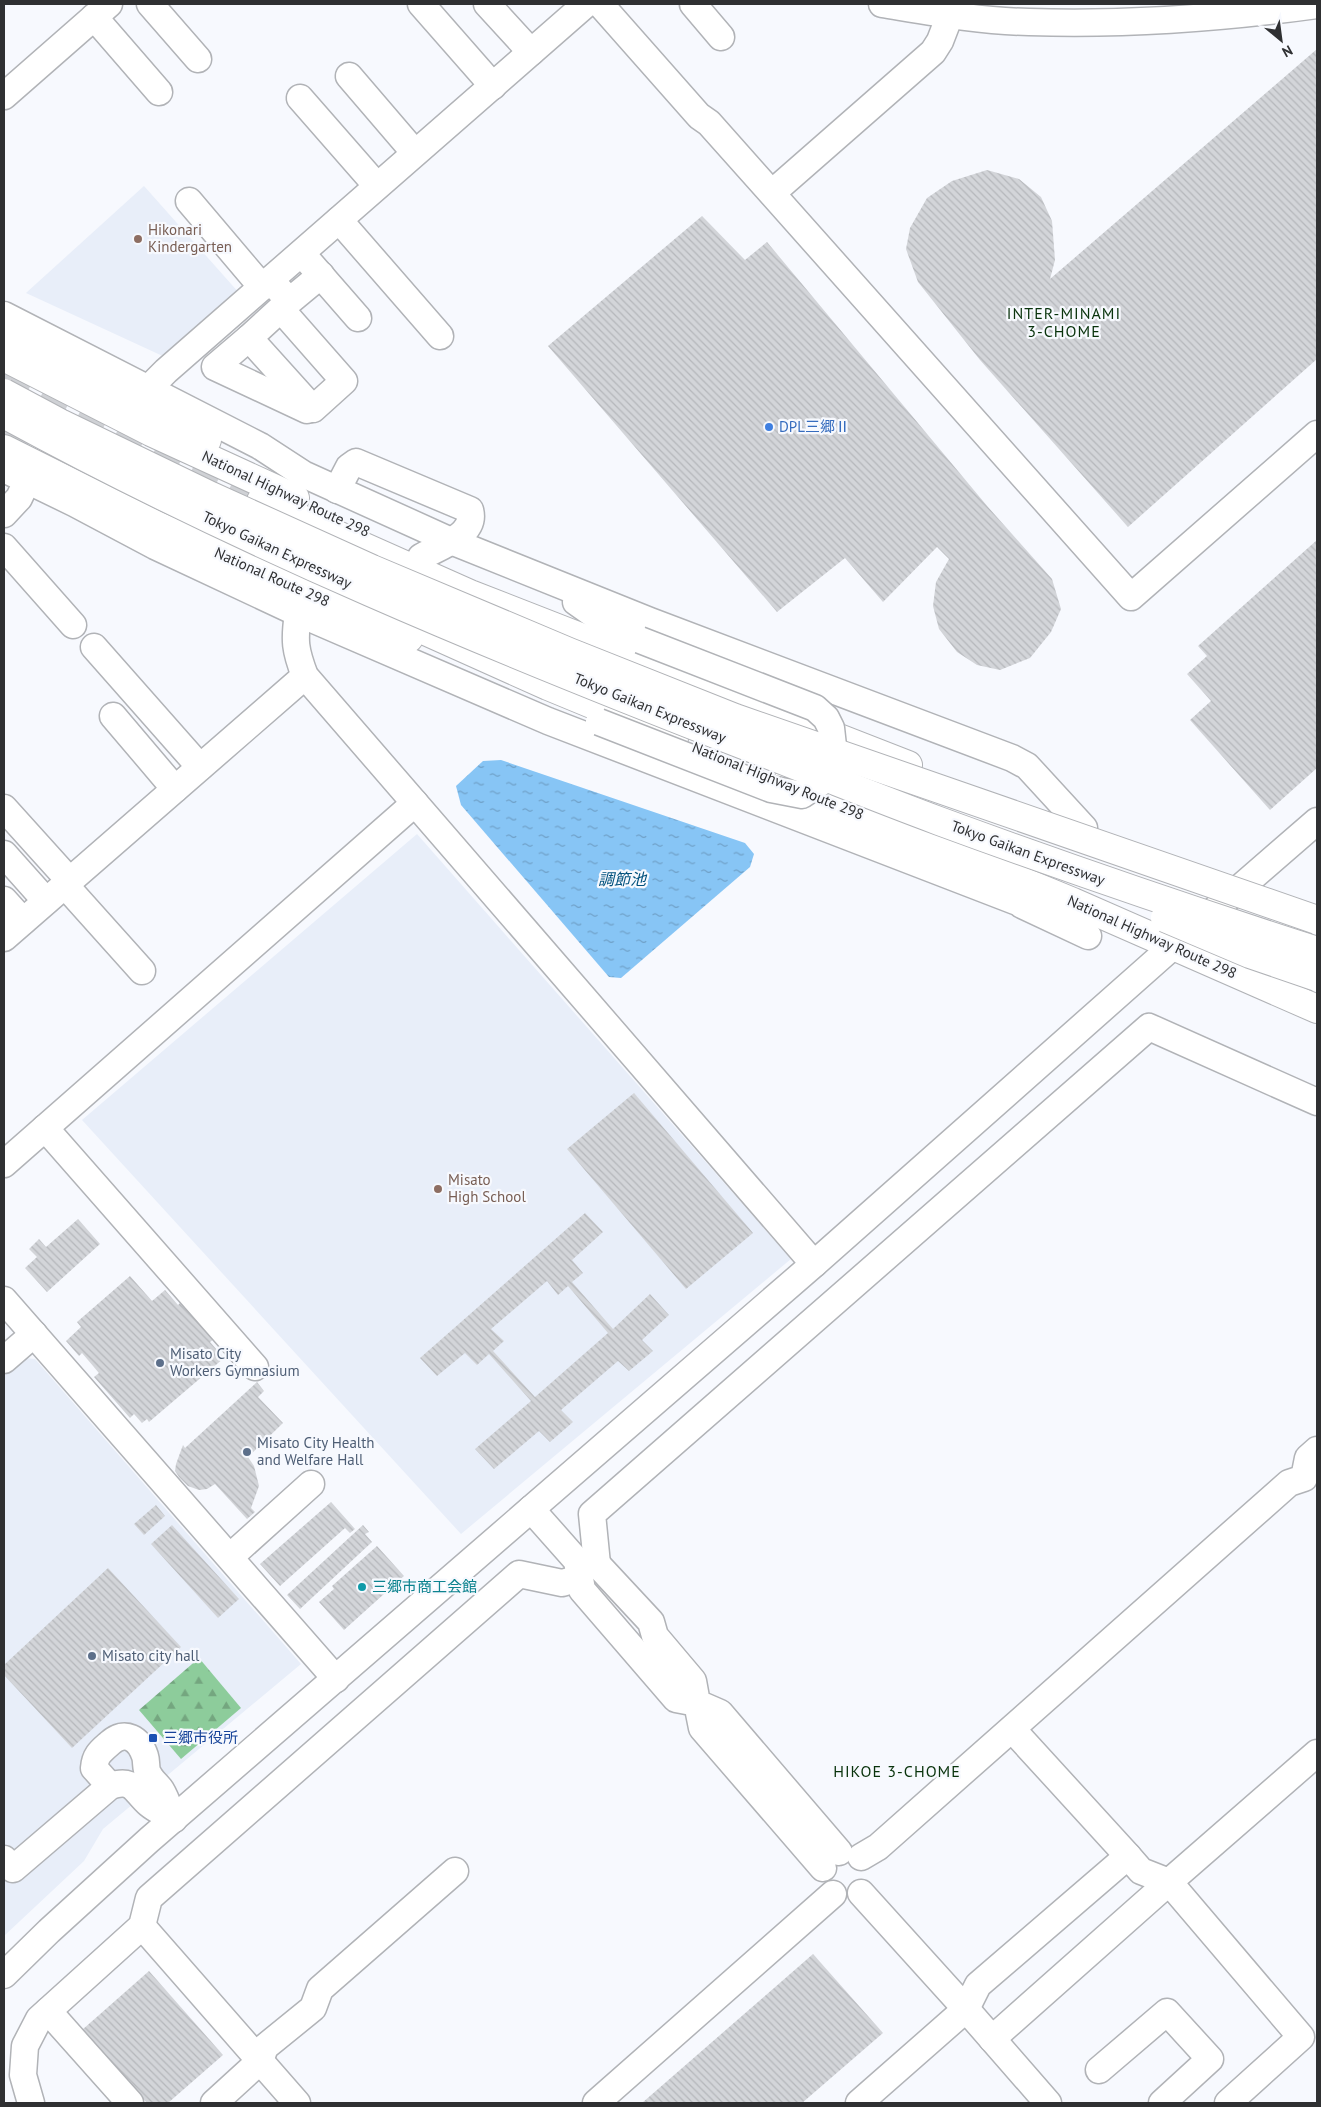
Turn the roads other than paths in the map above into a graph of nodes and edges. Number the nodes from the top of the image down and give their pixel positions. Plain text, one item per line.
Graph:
1 (150, 4) edge
2 (421, 4) edge
3 (488, 4) edge
4 (586, 4) edge
5 (600, 4) edge
6 (693, 4) edge
7 (882, 4) edge
8 (1317, 5) edge
9 (101, 10) edge
10 (1064, 13) edge
11 (950, 15) junction
12 (721, 37) dead end
13 (531, 52) junction
14 (198, 59) dead end
15 (349, 76) dead end
16 (493, 86) junction
17 (159, 92) dead end
18 (4, 96) edge
19 (300, 98) dead end
20 (416, 153) junction
21 (377, 186) junction
22 (772, 193) junction
23 (189, 201) dead end
24 (339, 220) junction
25 (301, 253) junction
26 (321, 276) junction
27 (266, 283) junction
28 (286, 304) junction
29 (4, 315) edge
30 (358, 318) dead end
31 (4, 335) edge
32 (440, 336) dead end
33 (249, 338) junction
34 (4, 357) edge
35 (151, 391) junction
36 (4, 392) edge
37 (313, 409) junction
38 (4, 414) edge
39 (1317, 434) edge
40 (4, 449) edge
41 (4, 469) edge
42 (27, 480) junction
43 (337, 490) junction
44 (259, 491) junction
45 (4, 514) edge
46 (155, 535) junction
47 (451, 541) junction
48 (4, 547) edge
49 (241, 548) dead end
50 (421, 557) junction
51 (545, 580) junction
52 (298, 612) junction
53 (73, 625) dead end
54 (568, 632) junction
55 (94, 647) dead end
56 (305, 676) junction
57 (548, 686) junction
58 (113, 716) dead end
59 (548, 720) junction
60 (200, 767) junction
61 (175, 789) junction
62 (415, 803) junction
63 (4, 808) edge
64 (934, 819) junction
65 (1317, 821) edge
66 (1084, 828) junction
67 (4, 854) edge
68 (1245, 885) junction
69 (60, 889) junction
70 (4, 900) edge
71 (1015, 901) junction
72 (1073, 902) junction
73 (1317, 908) edge
74 (1317, 920) edge
75 (23, 921) junction
76 (1088, 936) dead end
77 (4, 938) edge
78 (1173, 946) junction
79 (1317, 951) edge
80 (142, 971) dead end
81 (1317, 977) edge
82 (1317, 1009) edge
83 (1317, 1102) edge
84 (45, 1128) junction
85 (4, 1164) edge
86 (814, 1264) junction
87 (4, 1300) edge
88 (34, 1334) junction
89 (4, 1360) edge
90 (255, 1368) dead end
91 (1317, 1450) edge
92 (1311, 1482) edge
93 (311, 1484) dead end
94 (531, 1509) junction
95 (230, 1557) junction
96 (585, 1568) junction
97 (336, 1679) junction
98 (1012, 1729) junction
99 (1317, 1753) edge
100 (110, 1786) junction
101 (174, 1819) junction
102 (1128, 1856) junction
103 (841, 1859) junction
104 (4, 1860) edge
105 (455, 1871) dead end
106 (1169, 1882) junction
107 (861, 1893) junction
108 (832, 1894) junction
109 (142, 1926) junction
110 (4, 1975) edge
111 (966, 2009) junction
112 (48, 2011) junction
113 (1309, 2030) edge
114 (992, 2039) junction
115 (260, 2061) junction
116 (1099, 2070) dead end
117 (31, 2103) edge
118 (130, 2103) edge
119 (214, 2103) edge
120 (297, 2103) edge
121 (596, 2103) edge
122 (859, 2103) edge
123 (1048, 2103) edge
124 (1162, 2103) edge
125 (1228, 2103) edge

1 - 14 street
2 - 16 street
3 - 13 street
4 - 13 street
5 - 22 street
6 - 12 street
7 - 11 street
8 - 10 street
9 - 17 street
9 - 18 street
10 - 11 street
11 - 22 street
13 - 16 street
15 - 20 street
16 - 20 street
19 - 21 street
20 - 21 street
21 - 24 street
22 - 39 street
23 - 27 street
24 - 25 street
24 - 32 street
25 - 26 street
25 - 27 street
26 - 28 street
26 - 30 street
27 - 28 street
27 - 35 street
28 - 33 street
28 - 37 street
29 - 35 street
31 - 44 highway
33 - 37 street
33 - 37 street
34 - 44 highway, National Highway Route 298
35 - 43 street
36 - 74 highway, Tokyo Gaikan Expressway, bridge
38 - 64 highway, Tokyo Gaikan Expressway, bridge
40 - 46 highway, National Route 298
41 - 42 street
42 - 45 street
42 - 46 street
43 - 47 street
43 - 47 street
44 - 50 highway, National Highway Route 298
44 - 54 highway, National Highway Route 298
46 - 52 street
46 - 57 highway, National Route 298
47 - 50 street
47 - 51 street
48 - 53 street
49 - 57 highway, National Highway Route 298
50 - 54 highway, National Highway Route 298
51 - 59 street, bridge
51 - 66 street
52 - 56 street
52 - 59 street
54 - 66 highway, National Highway Route 298
55 - 60 street
56 - 60 street
56 - 62 street
57 - 72 highway, National Highway Route 298
58 - 61 street
59 - 71 street
60 - 61 street
61 - 69 street
62 - 84 street
62 - 86 street
63 - 69 street
64 - 79 highway, Tokyo Gaikan Expressway, bridge
64 - 81 highway, bridge
65 - 68 street
66 - 68 highway, National Highway Route 298
67 - 69 street
68 - 73 highway, National Highway Route 298
68 - 78 street
69 - 75 street
69 - 80 street
70 - 75 street
71 - 72 street
71 - 76 street
72 - 78 highway, National Highway Route 298
75 - 77 street
78 - 82 highway, National Highway Route 298
78 - 86 street
83 - 96 street
84 - 85 street
84 - 90 street
86 - 94 street
87 - 88 street
88 - 89 street
88 - 95 street
91 - 92 street
92 - 98 street
93 - 95 street
94 - 96 street
94 - 97 street
95 - 97 street
96 - 103 street
96 - 109 street
97 - 101 street
98 - 102 street
98 - 103 street
99 - 106 street
100 - 101 street
100 - 101 street
100 - 104 street
101 - 110 street
102 - 106 street
102 - 111 street
103 - 107 street
103 - 108 street
105 - 115 street
106 - 113 street
106 - 114 street
107 - 108 street
107 - 111 street
108 - 121 street
109 - 112 street
109 - 115 street
111 - 114 street
111 - 122 street
112 - 117 street
112 - 118 street
113 - 125 street
114 - 123 street
115 - 119 street
115 - 120 street
116 - 124 street

